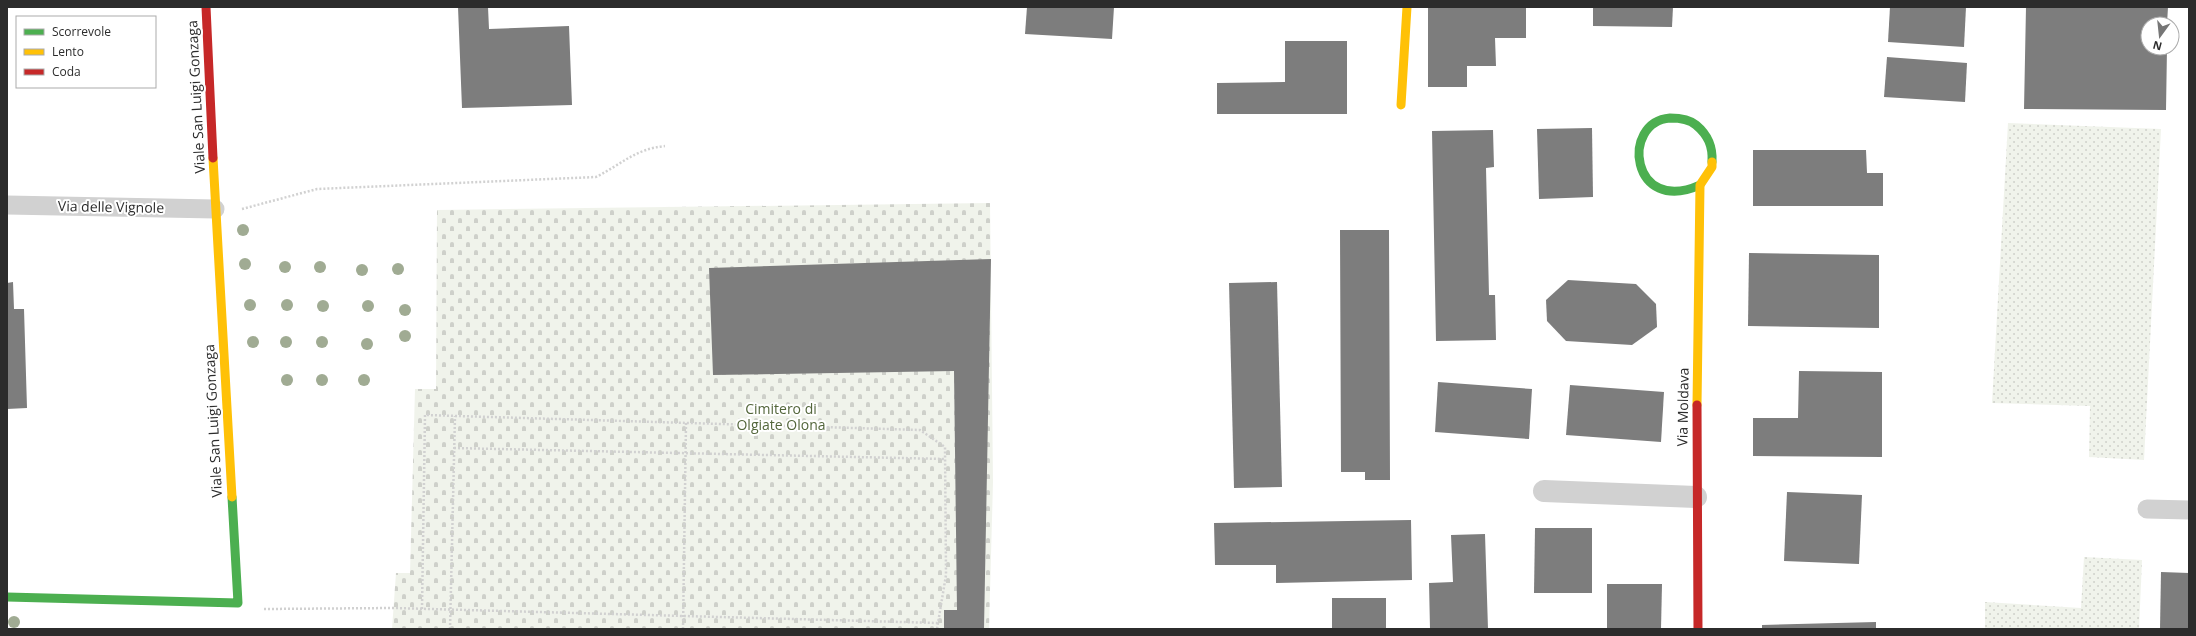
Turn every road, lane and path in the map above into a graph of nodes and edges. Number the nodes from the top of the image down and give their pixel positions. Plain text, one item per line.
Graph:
1 (206, 7) edge
2 (1407, 7) edge
3 (1401, 105) dead end
4 (665, 146) dead end
5 (1700, 185) junction
6 (7, 205) edge
7 (215, 209) junction
8 (455, 416) junction
9 (686, 423) junction
10 (454, 448) junction
11 (686, 453) junction
12 (945, 459) junction
13 (1544, 491) dead end
14 (1696, 497) junction
15 (2146, 508) dead end
16 (2189, 510) edge
17 (7, 597) edge
18 (257, 609) dead end
19 (422, 609) junction
20 (451, 610) junction
21 (683, 616) junction
22 (938, 623) junction
23 (450, 629) edge
24 (683, 629) edge
25 (938, 629) edge
26 (1698, 629) edge

1 - 7 street, Viale San Luigi Gonzaga
2 - 3 street
4 - 7 path
5 - 5 street
5 - 14 street, Via Moldava
6 - 7 lane, Via delle Vignole
7 - 17 street, Viale San Luigi Gonzaga
8 - 9 path
8 - 10 path
8 - 19 path
9 - 11 path
9 - 12 path
10 - 11 path
10 - 20 path
11 - 12 path
11 - 21 path
12 - 22 path
13 - 14 street
14 - 26 street, Via Moldava
15 - 16 lane
18 - 19 path
19 - 20 path
20 - 21 path
20 - 23 path
21 - 22 path
21 - 24 path
22 - 25 path

